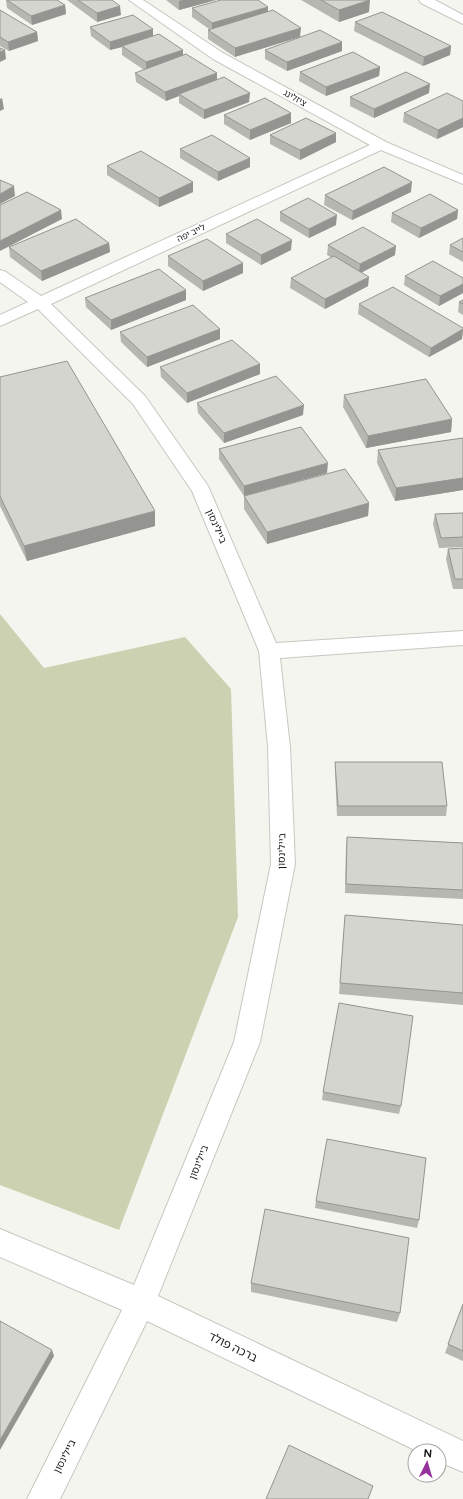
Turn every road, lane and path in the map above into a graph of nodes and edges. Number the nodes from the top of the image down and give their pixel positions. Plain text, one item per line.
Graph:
1 (135, 0) edge
2 (425, 0) edge
3 (463, 20) edge
4 (381, 145) junction
5 (463, 180) edge
6 (0, 275) edge
7 (41, 303) junction
8 (0, 321) edge
9 (463, 638) edge
10 (269, 651) junction
11 (0, 1243) edge
12 (141, 1303) junction
13 (463, 1458) edge
14 (43, 1499) edge

1 - 4 street, ציזלינג
2 - 3 street
4 - 5 street, ציזלינג
4 - 7 street, לייב יפה
6 - 7 street, ביילינסון
7 - 8 street, לייב יפה
7 - 10 street, ביילינסון
9 - 10 street
10 - 12 street, ביילינסון
11 - 12 street, ברכה פולד
12 - 13 street, ברכה פולד
12 - 14 street, ביילינסון

